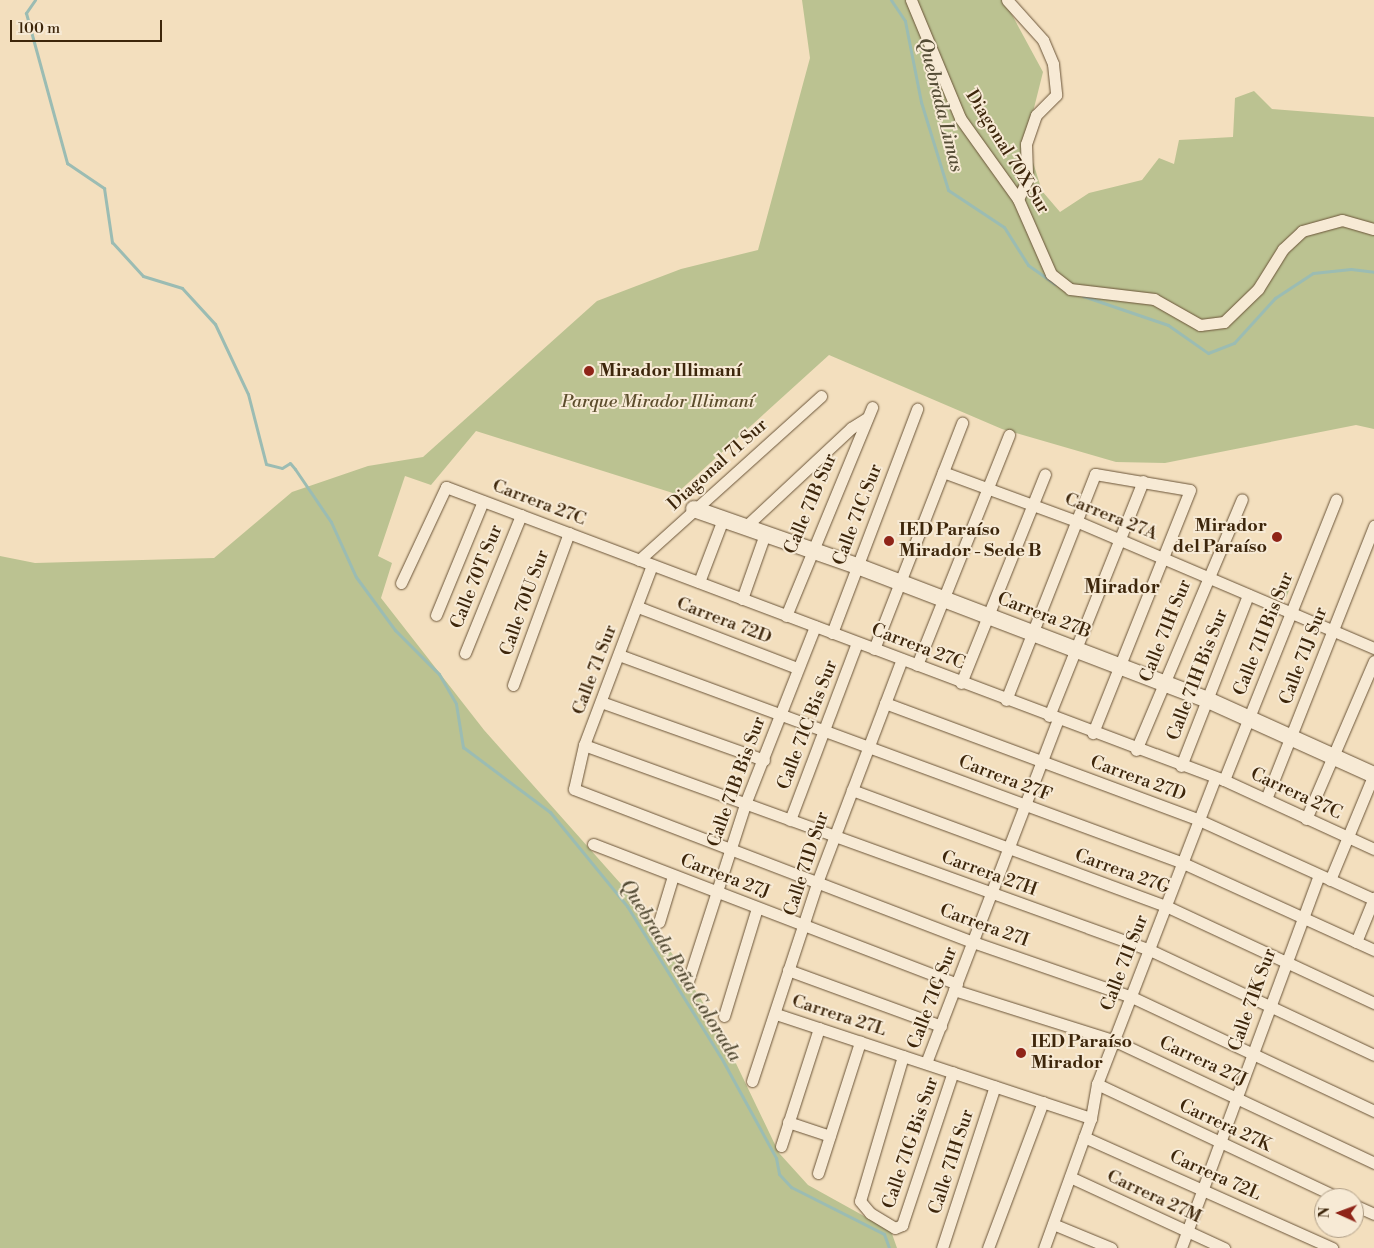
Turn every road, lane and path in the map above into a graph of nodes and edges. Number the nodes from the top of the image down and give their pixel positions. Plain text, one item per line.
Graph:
1 (911, 0) edge
2 (1007, 0) edge
3 (1018, 199) junction
4 (1374, 228) edge
5 (821, 396) dead end
6 (872, 407) dead end
7 (917, 409) dead end
8 (867, 418) junction
9 (962, 423) dead end
10 (1009, 436) dead end
11 (943, 472) junction
12 (1045, 474) dead end
13 (1143, 481) junction
14 (988, 489) junction
15 (1242, 499) dead end
16 (1336, 500) dead end
17 (484, 501) junction
18 (1031, 505) junction
19 (694, 510) junction
20 (521, 515) junction
21 (723, 519) junction
22 (1076, 521) junction
23 (1374, 526) edge
24 (745, 527) junction
25 (569, 533) junction
26 (766, 534) junction
27 (1120, 539) junction
28 (810, 550) junction
29 (1162, 557) junction
30 (639, 560) junction
31 (652, 565) junction
32 (858, 566) junction
33 (1208, 576) junction
34 (699, 582) junction
35 (900, 582) junction
36 (401, 583) dead end
37 (1248, 596) junction
38 (742, 599) junction
39 (943, 599) junction
40 (638, 607) junction
41 (1291, 613) junction
42 (436, 615) dead end
43 (985, 615) junction
44 (786, 616) junction
45 (814, 626) junction
46 (1333, 630) junction
47 (1031, 632) junction
48 (832, 633) junction
49 (857, 643) junction
50 (1374, 648) edge
51 (874, 649) junction
52 (1075, 649) junction
53 (465, 653) dead end
54 (619, 655) junction
55 (902, 659) junction
56 (1374, 661) edge
57 (917, 665) junction
58 (1119, 666) junction
59 (797, 668) junction
60 (961, 683) junction
61 (1164, 683) junction
62 (513, 685) dead end
63 (1006, 700) junction
64 (1208, 700) junction
65 (601, 702) junction
66 (885, 703) junction
67 (781, 712) junction
68 (1053, 718) junction
69 (1249, 718) junction
70 (825, 730) junction
71 (1093, 733) junction
72 (1291, 737) junction
73 (584, 746) junction
74 (870, 747) junction
75 (1136, 750) junction
76 (1334, 757) junction
77 (764, 760) junction
78 (1042, 762) junction
79 (1181, 766) junction
80 (1374, 775) edge
81 (1220, 779) junction
82 (574, 789) joint
83 (852, 790) junction
84 (1266, 799) junction
85 (746, 804) junction
86 (1026, 806) junction
87 (1306, 819) junction
88 (790, 820) junction
89 (1199, 820) junction
90 (833, 837) junction
91 (1348, 837) junction
92 (593, 844) dead end
93 (731, 848) junction
94 (1374, 849) edge
95 (1008, 850) junction
96 (1183, 863) junction
97 (673, 876) junction
98 (1318, 877) junction
99 (818, 880) junction
100 (1330, 880) junction
101 (715, 892) junction
102 (991, 894) junction
103 (1374, 899) edge
104 (1166, 906) junction
105 (757, 908) junction
106 (1302, 918) junction
107 (659, 922) dead end
108 (804, 928) junction
109 (973, 942) junction
110 (1356, 942) junction
111 (1150, 950) junction
112 (1374, 950) edge
113 (1286, 963) junction
114 (788, 970) junction
115 (688, 981) dead end
116 (956, 987) junction
117 (1132, 997) junction
118 (1374, 1003) edge
119 (1270, 1007) junction
120 (776, 1014) junction
121 (724, 1016) dead end
122 (941, 1026) junction
123 (819, 1028) junction
124 (1113, 1040) junction
125 (860, 1042) junction
126 (1253, 1052) junction
127 (1374, 1055) edge
128 (903, 1056) junction
129 (926, 1063) junction
130 (954, 1072) junction
131 (752, 1081) dead end
132 (1097, 1084) junction
133 (995, 1086) junction
134 (1236, 1097) junction
135 (1043, 1102) junction
136 (1374, 1111) edge
137 (1091, 1118) junction
138 (788, 1122) junction
139 (830, 1136) junction
140 (1084, 1137) junction
141 (1220, 1142) junction
142 (781, 1146) dead end
143 (1374, 1163) edge
144 (818, 1173) dead end
145 (1070, 1177) junction
146 (1318, 1188) edge
147 (1202, 1190) junction
148 (1053, 1224) junction
149 (1186, 1232) junction
150 (1087, 1243) edge
151 (942, 1248) edge
152 (988, 1248) edge
153 (1044, 1248) edge
154 (1111, 1248) edge
155 (1181, 1248) edge
156 (1224, 1248) edge
157 (1332, 1248) edge

1 - 3 street, Diagonal 70X Sur
2 - 3 street
3 - 4 street, Diagonal 70X Sur
5 - 19 street, Diagonal 71 Sur
6 - 8 street, Calle 71B Sur
7 - 32 street, Calle 71C Sur
8 - 24 street
8 - 28 street, Calle 71B Sur
9 - 11 street
10 - 14 street
11 - 14 street, Carrera 27A
11 - 35 street
12 - 18 street
13 - 22 street
13 - 27 street, Calle 71G Sur
13 - 29 street
14 - 18 street, Carrera 27A
14 - 39 street
15 - 33 street, Calle 71H Sur
16 - 41 street, Calle 71I Bis Sur
17 - 20 street, Carrera 27C
17 - 36 street, Carrera 27C
17 - 42 street
18 - 22 street, Carrera 27A
18 - 43 street
19 - 21 street, Carrera 27B
19 - 30 street, Diagonal 71 Sur
20 - 25 street, Carrera 27C
20 - 53 street, Calle 70T Sur
21 - 24 street, Carrera 27B
21 - 34 street
22 - 27 street, Carrera 27A
22 - 47 street
23 - 46 street, Calle 71J Sur
24 - 26 street, Carrera 27B
25 - 30 street, Carrera 27C
25 - 62 street, Calle 70U Sur
26 - 28 street, Carrera 27B
26 - 38 street
27 - 29 street, Carrera 27A
27 - 52 street, Calle 71G Sur
28 - 32 street, Carrera 27B
28 - 44 street, Calle 71B Sur
29 - 33 street, Carrera 27A
29 - 58 street
30 - 31 street, Carrera 27C
31 - 34 street, Carrera 27C
31 - 40 street, Calle 71 Sur
32 - 35 street, Carrera 27B
32 - 48 street, Calle 71C Sur
33 - 37 street, Carrera 27A
33 - 61 street, Calle 71H Sur
34 - 38 street, Carrera 27C
35 - 39 street, Carrera 27B
35 - 51 street
37 - 41 street, Carrera 27A
37 - 64 street, Calle 71H Bis Sur
38 - 44 street, Carrera 27C
39 - 43 street, Carrera 27B
39 - 57 street
40 - 54 street, Calle 71 Sur
40 - 59 street, Carrera 72D
41 - 46 street, Carrera 27A
41 - 69 street, Calle 71I Bis Sur
43 - 47 street, Carrera 27B
43 - 60 street
44 - 45 street, Carrera 27C
45 - 48 street, Carrera 27C
45 - 59 street, Calle 71B Bis Sur
46 - 50 street, Carrera 27A
46 - 72 street, Calle 71J Sur
47 - 52 street, Carrera 27B
47 - 63 street
48 - 49 street, Carrera 27C
49 - 51 street, Carrera 27C
49 - 70 street, Calle 71C Bis Sur
51 - 55 street, Carrera 27C
52 - 58 street, Carrera 27B
52 - 68 street, Calle 71G Sur
54 - 65 street, Calle 71 Sur
54 - 67 street, Carrera 27F
55 - 57 street, Carrera 27C
55 - 66 street, Calle 71D Sur
56 - 76 street
57 - 60 street, Carrera 27C
58 - 61 street, Carrera 27B
58 - 71 street
59 - 67 street, Calle 71B Bis Sur
60 - 63 street, Carrera 27C
61 - 64 street, Carrera 27B
61 - 75 street, Calle 71H Sur
63 - 68 street, Carrera 27C
64 - 69 street, Carrera 27B
64 - 79 street, Calle 71H Bis Sur
65 - 73 street, Calle 71 Sur
65 - 77 street
66 - 74 street, Calle 71D Sur
66 - 78 street, Carrera 27D
67 - 70 street, Carrera 27F
67 - 77 street, Calle 71B Bis Sur
68 - 71 street, Carrera 27C
68 - 78 street, Calle 71G Sur
69 - 72 street, Carrera 27B
69 - 81 street, Calle 71I Bis Sur
70 - 74 street, Carrera 27F
70 - 88 street, Calle 71C Bis Sur
71 - 75 street, Carrera 27C
72 - 76 street, Carrera 27B
72 - 84 street, Calle 71J Sur
73 - 82 street, Calle 71 Sur
73 - 85 street, Carrera 27H
74 - 83 street, Calle 71D Sur
74 - 86 street, Carrera 27F
75 - 79 street, Carrera 27C
76 - 80 street, Carrera 27B
76 - 87 street
77 - 85 street, Calle 71B Bis Sur
78 - 86 street, Calle 71G Sur
78 - 89 street, Carrera 27D
79 - 81 street, Carrera 27C
80 - 91 street
81 - 84 street, Carrera 27C
81 - 89 street, Calle 71I Sur
82 - 93 street, Carrera 27I
83 - 90 street, Calle 71D Sur
83 - 95 street, Carrera 27G
84 - 87 street, Carrera 27C
85 - 88 street, Carrera 27H
85 - 93 street, Calle 71B Bis Sur
86 - 95 street, Calle 71G Sur
86 - 96 street, Carrera 27F
87 - 91 street, Carrera 27C
88 - 90 street, Carrera 27H
89 - 96 street, Calle 71I Sur
89 - 98 street, Carrera 27D
90 - 99 street, Calle 71D Sur
90 - 102 street, Carrera 27H
91 - 94 street, Carrera 27C
91 - 100 street
92 - 97 street, Carrera 27J
93 - 99 street, Carrera 27I
93 - 101 street, Calle 71B Bis Sur
95 - 102 street, Calle 71G Sur
95 - 104 street, Carrera 27G
96 - 104 street, Calle 71I Sur
96 - 106 street, Carrera 27F
97 - 101 street, Carrera 27J
97 - 107 street
98 - 100 street, Carrera 27D
98 - 106 street, Calle 71K Sur
99 - 108 street, Calle 71D Sur
99 - 109 street, Carrera 27I
100 - 103 street, Carrera 27D
101 - 105 street, Carrera 27J
101 - 115 street, Calle 71B Bis Sur
102 - 109 street, Calle 71G Sur
102 - 111 street, Carrera 27H
103 - 110 street
104 - 111 street, Calle 71I Sur
104 - 113 street, Carrera 27G
105 - 108 street, Carrera 27J
105 - 121 street
106 - 110 street, Carrera 27F
106 - 113 street, Calle 71K Sur
108 - 114 street, Calle 71D Sur
108 - 116 street, Carrera 27J
109 - 116 street, Calle 71G Sur
109 - 117 street, Carrera 27I
110 - 112 street, Carrera 27F
111 - 117 street, Calle 71I Sur
111 - 119 street, Carrera 27H
113 - 118 street, Carrera 27G
113 - 119 street, Calle 71K Sur
114 - 120 street, Calle 71D Sur
114 - 122 street
116 - 122 street, Calle 71G Sur
116 - 124 street, Carrera 27J
117 - 124 street, Calle 71I Sur
117 - 126 street, Carrera 27I
119 - 126 street, Calle 71K Sur
119 - 127 street, Carrera 27H
120 - 123 street, Carrera 27L
120 - 131 street, Calle 71D Sur
122 - 129 street, Calle 71G Sur
123 - 125 street, Carrera 27L
123 - 138 street
124 - 132 street, Calle 71I Sur
124 - 134 street, Carrera 27J
125 - 128 street, Carrera 27L
125 - 139 street
126 - 134 street, Calle 71K Sur
126 - 136 street, Carrera 27I
128 - 129 street, Carrera 27L
128 - 130 street, Calle 71G Bis Sur
129 - 130 street, Carrera 27L
130 - 133 street, Carrera 27L
132 - 137 street, Calle 71I Sur
132 - 141 street, Carrera 27K
133 - 135 street, Carrera 27L
133 - 151 street, Calle 71H Sur
134 - 141 street, Calle 71K Sur
134 - 143 street, Carrera 27J
135 - 137 street, Carrera 27L
135 - 152 street
137 - 140 street, Calle 71I Sur
138 - 139 street
138 - 142 street
139 - 144 street
140 - 145 street, Calle 71I Sur
140 - 147 street, Carrera 72L
141 - 146 street, Carrera 27K
141 - 147 street, Calle 71K Sur
145 - 148 street, Calle 71I Sur
145 - 149 street, Carrera 27M
147 - 149 street, Calle 71K Sur
147 - 157 street, Carrera 72L
148 - 150 street
148 - 153 street, Calle 71I Sur
149 - 155 street, Calle 71K Sur
149 - 156 street, Carrera 27M
150 - 154 street

